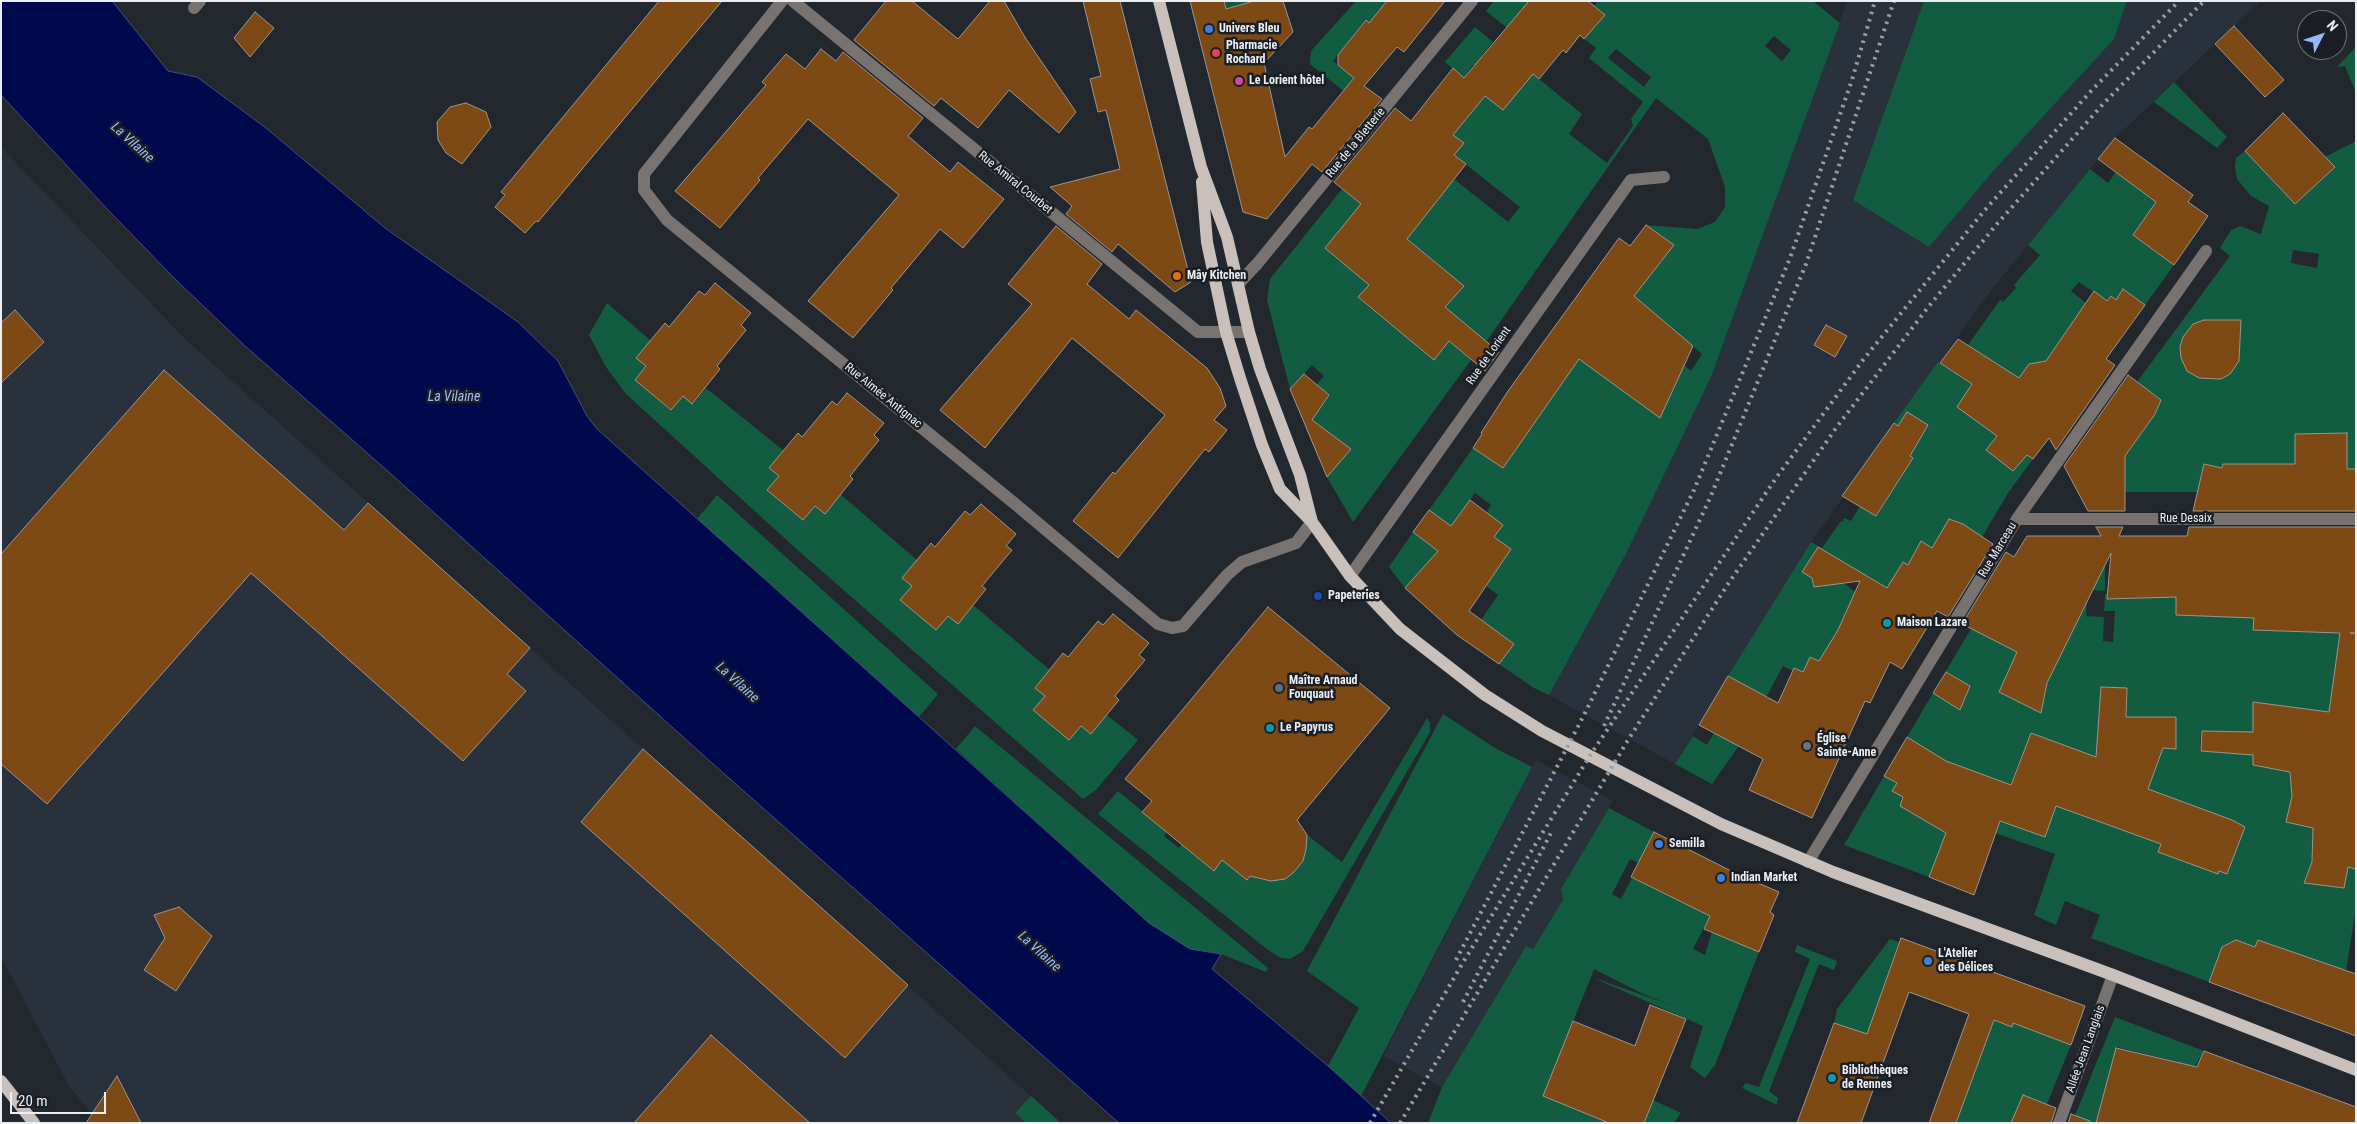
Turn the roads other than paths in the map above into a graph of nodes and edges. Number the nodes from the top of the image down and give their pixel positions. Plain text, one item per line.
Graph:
1 (782, 1) edge
2 (793, 1) edge
3 (1159, 1) edge
4 (1472, 1) edge
5 (1201, 167) junction
6 (1664, 176) dead end
7 (2206, 251) dead end
8 (1239, 282) junction
9 (1226, 332) junction
10 (1249, 332) junction
11 (2017, 519) junction
12 (2356, 519) edge
13 (1312, 522) junction
14 (1350, 576) junction
15 (1808, 862) junction
16 (2113, 975) junction
17 (2356, 1070) edge
18 (1, 1081) edge
19 (34, 1123) edge
20 (2059, 1123) edge

1 - 13 street, Rue Aimée Antignac
2 - 9 street, Rue Amiral Courbet
3 - 5 main road
4 - 8 street, Rue de la Bletterie
5 - 8 main road
5 - 9 main road
6 - 14 street, Rue de Lorient
7 - 11 street, Rue Marceau
8 - 10 main road
9 - 10 street, Rue Amiral Courbet
9 - 13 main road
10 - 13 main road
11 - 12 street, Rue Desaix
11 - 15 street, Rue Marceau
13 - 14 main road
14 - 15 main road
15 - 16 main road
16 - 17 main road
16 - 20 street, Allée Jean Langlais
18 - 19 main road

